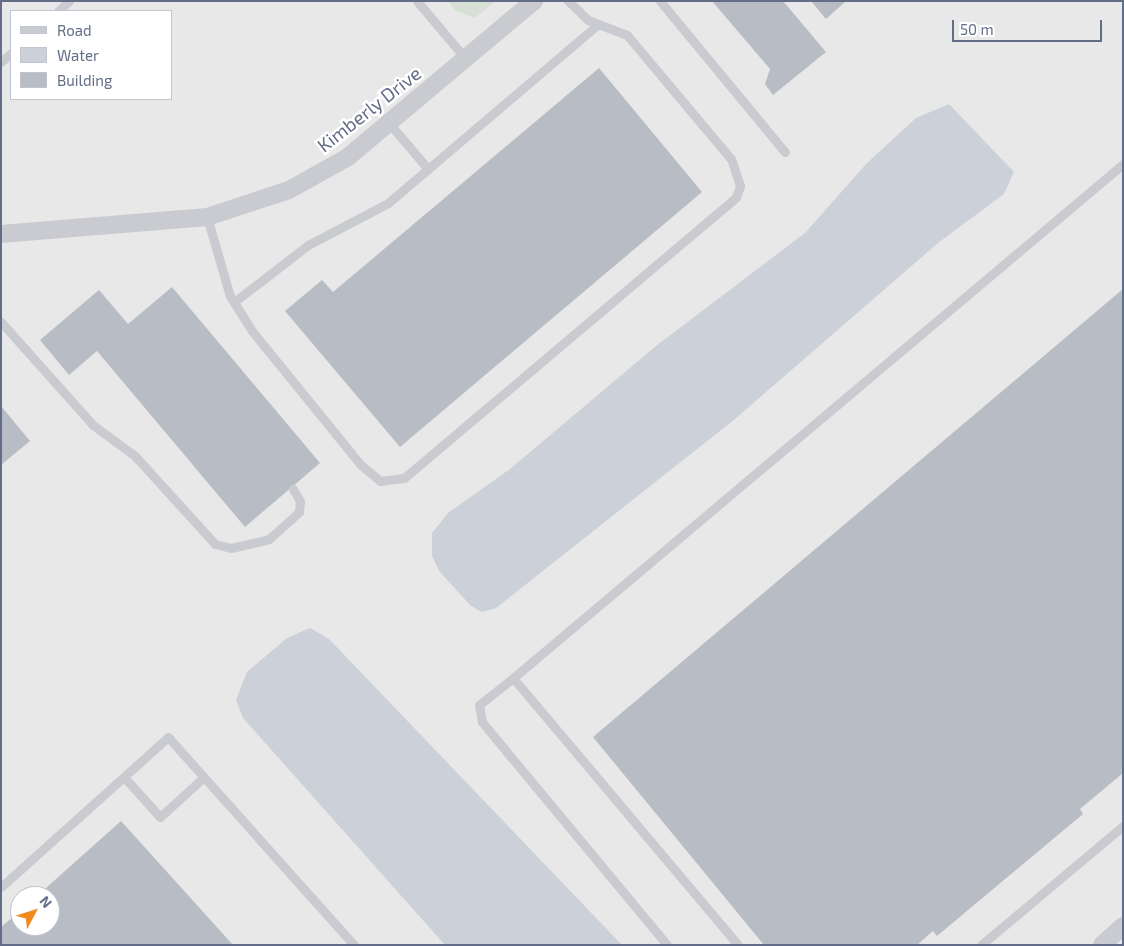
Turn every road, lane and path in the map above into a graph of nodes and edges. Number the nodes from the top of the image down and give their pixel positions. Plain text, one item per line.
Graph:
1 (69, 1) edge
2 (417, 1) edge
3 (534, 1) edge
4 (568, 1) edge
5 (660, 1) edge
6 (59, 10) edge
7 (598, 24) junction
8 (466, 58) junction
9 (388, 123) junction
10 (786, 152) dead end
11 (1123, 164) edge
12 (428, 169) junction
13 (207, 216) junction
14 (3, 230) edge
15 (234, 302) junction
16 (1, 322) edge
17 (293, 490) dead end
18 (512, 678) junction
19 (124, 777) junction
20 (204, 777) junction
21 (1123, 826) edge
22 (1, 887) edge
23 (1123, 926) edge
24 (354, 945) edge
25 (667, 945) edge
26 (738, 945) edge
27 (981, 945) edge
28 (1102, 945) edge

1 - 6 lane
2 - 8 lane
3 - 8 street, Kimberly Drive
4 - 7 lane
5 - 10 lane
7 - 12 lane
7 - 15 lane
8 - 9 street, Kimberly Drive
9 - 12 lane
9 - 13 street, Kimberly Drive
11 - 18 lane
12 - 15 lane
13 - 14 street, Kimberly Drive
13 - 15 lane
16 - 17 lane
18 - 25 lane
18 - 26 lane
19 - 20 lane
19 - 20 lane
19 - 22 lane
20 - 24 lane
21 - 27 lane
23 - 28 street

